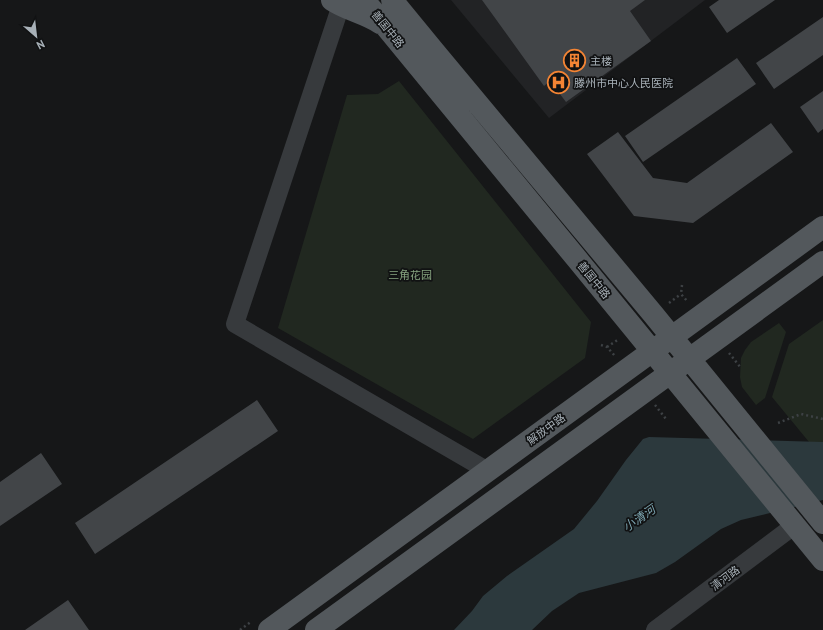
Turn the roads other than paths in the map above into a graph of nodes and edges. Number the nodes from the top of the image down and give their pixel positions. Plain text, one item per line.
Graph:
1 (364, 0) edge
2 (392, 0) edge
3 (336, 2) edge
4 (386, 27) junction
5 (823, 227) edge
6 (823, 262) edge
7 (671, 337) junction
8 (652, 351) junction
9 (689, 359) junction
10 (670, 373) junction
11 (488, 472) junction
12 (816, 515) edge
13 (791, 520) junction
14 (823, 560) edge
15 (269, 630) edge
16 (316, 630) edge
17 (655, 630) edge

1 - 4 main road, 善国中路
2 - 7 main road, 善国中路
3 - 4 main road
3 - 11 street
4 - 8 main road, 善国中路
5 - 7 main road, 解放中路
6 - 9 main road
7 - 8 main road, 解放中路
7 - 9 main road, 善国中路
8 - 10 main road, 善国中路
8 - 11 main road, 解放中路
9 - 10 main road
9 - 12 main road, 善国中路
10 - 13 main road, 善国中路
10 - 16 main road
11 - 15 main road, 解放中路
13 - 14 main road, 善国中路
13 - 17 street, 清河路

